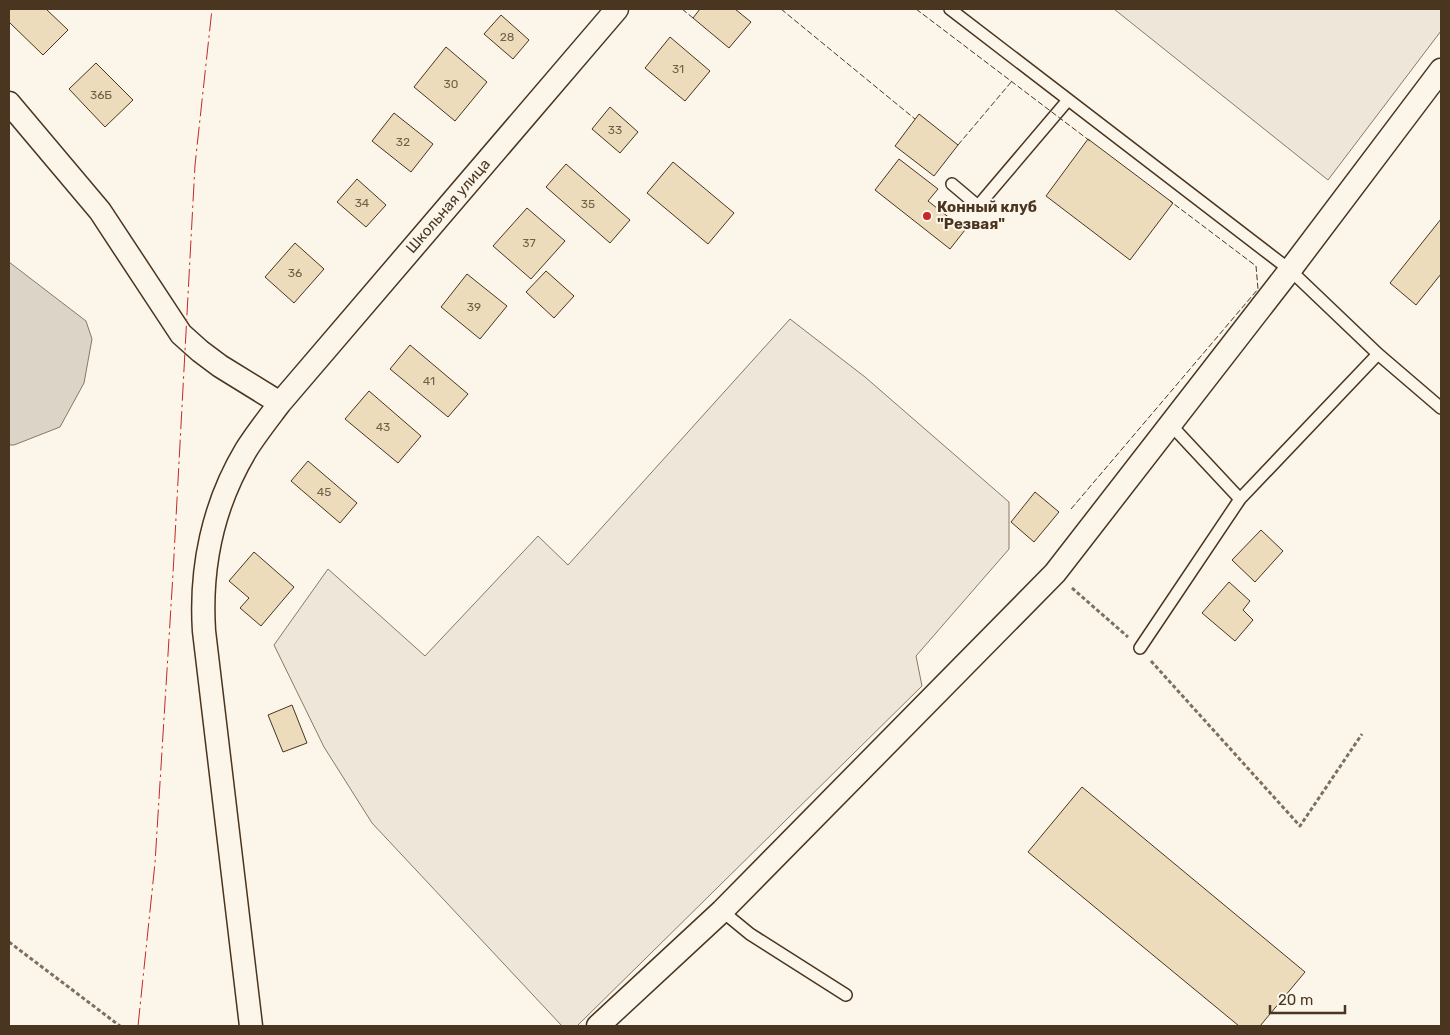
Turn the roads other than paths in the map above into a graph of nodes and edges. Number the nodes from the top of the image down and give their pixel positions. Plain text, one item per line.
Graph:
1 (617, 9) edge
2 (950, 9) edge
3 (1441, 70) edge
4 (1068, 100) junction
5 (9, 103) edge
6 (952, 184) dead end
7 (1290, 270) junction
8 (1378, 354) junction
9 (280, 403) junction
10 (1441, 408) edge
11 (1170, 424) junction
12 (1240, 499) junction
13 (1140, 648) road end
14 (722, 912) junction
15 (846, 995) dead end
16 (251, 1026) edge
17 (598, 1026) edge

1 - 9 street, Школьная улица
2 - 4 lane
3 - 7 street
4 - 6 lane
4 - 7 lane
5 - 9 street
7 - 8 lane
7 - 11 street
8 - 10 lane
8 - 12 lane
9 - 16 street, Школьная улица
11 - 12 lane
11 - 14 street
12 - 13 lane
14 - 15 lane
14 - 17 street

